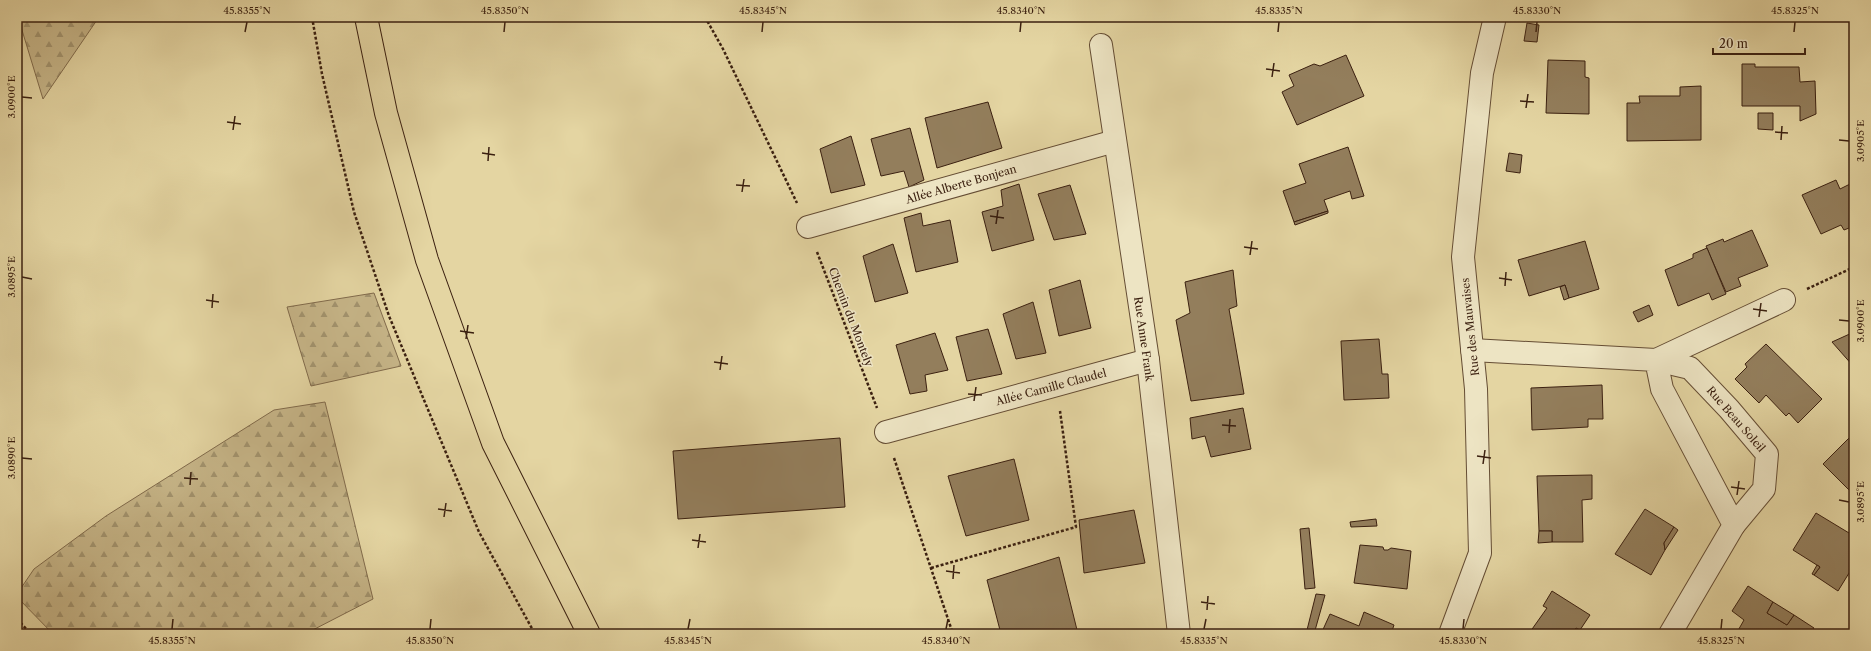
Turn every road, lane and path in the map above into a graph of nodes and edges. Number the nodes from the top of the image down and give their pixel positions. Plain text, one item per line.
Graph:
1 (312, 17) edge
2 (366, 17) edge
3 (705, 17) edge
4 (1495, 17) edge
5 (1101, 45) dead end
6 (1115, 141) junction
7 (808, 227) junction
8 (1854, 267) edge
9 (1784, 300) joint
10 (1472, 350) junction
11 (1148, 360) junction
12 (1656, 360) junction
13 (1057, 385) junction
14 (886, 432) junction
15 (1734, 525) junction
16 (931, 568) junction
17 (17, 619) edge
18 (31, 634) edge
19 (536, 634) edge
20 (589, 634) edge
21 (953, 634) edge
22 (1179, 634) edge
23 (1450, 634) edge
24 (1670, 634) edge

1 - 19 path
2 - 20 main road
3 - 7 path, Chemin du Montely
4 - 10 street, Rue des Mauvaises
5 - 6 street, Rue Anne Frank
6 - 7 street, Allée Alberte Bonjean
6 - 11 street, Rue Anne Frank
7 - 14 path, Chemin du Montely
8 - 9 path
9 - 12 street, Rue Beau Soleil
10 - 12 street, Rue Beau Soleil
10 - 23 street, Rue des Mauvaises
11 - 13 street, Allée Camille Claudel
11 - 22 street, Rue Anne Frank
12 - 15 street
12 - 15 street, Rue Beau Soleil
13 - 14 street, Allée Camille Claudel
13 - 16 path
14 - 16 path, Chemin du Montely
15 - 24 street, Rue Beau Soleil
16 - 21 path, Chemin du Montely
17 - 18 path

